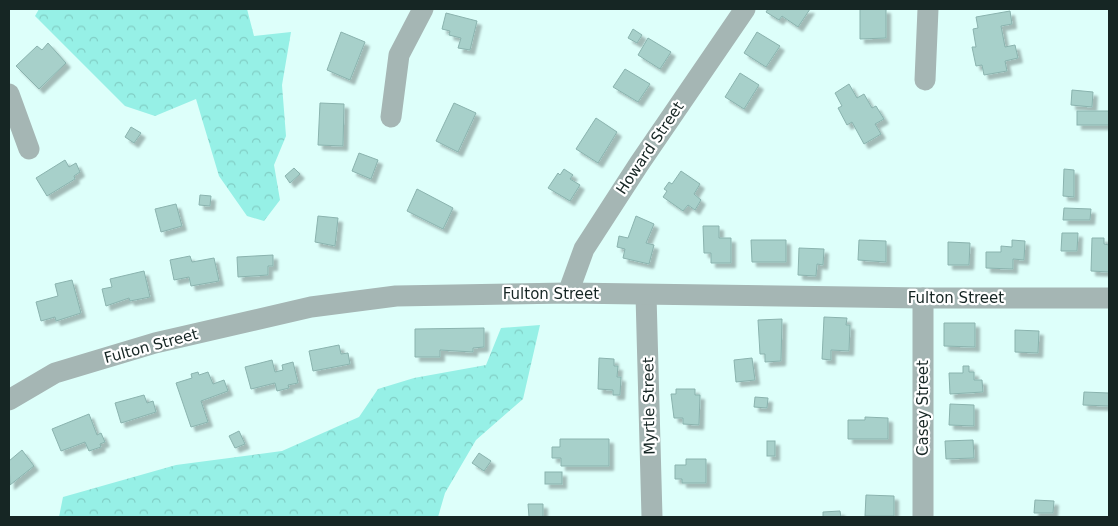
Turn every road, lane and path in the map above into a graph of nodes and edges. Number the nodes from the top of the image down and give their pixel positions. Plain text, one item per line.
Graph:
1 (423, 9) edge
2 (745, 9) edge
3 (928, 9) edge
4 (925, 80) dead end
5 (9, 94) edge
6 (392, 117) dead end
7 (29, 149) dead end
8 (568, 293) junction
9 (646, 295) junction
10 (924, 298) junction
11 (1109, 298) edge
12 (9, 400) edge
13 (652, 517) edge
14 (923, 517) edge

1 - 6 street
2 - 8 street, Howard Street
3 - 4 street
5 - 7 street
8 - 9 street, Fulton Street
8 - 12 street, Fulton Street
9 - 10 street, Fulton Street
9 - 13 street, Myrtle Street
10 - 11 street, Fulton Street
10 - 14 street, Casey Street

